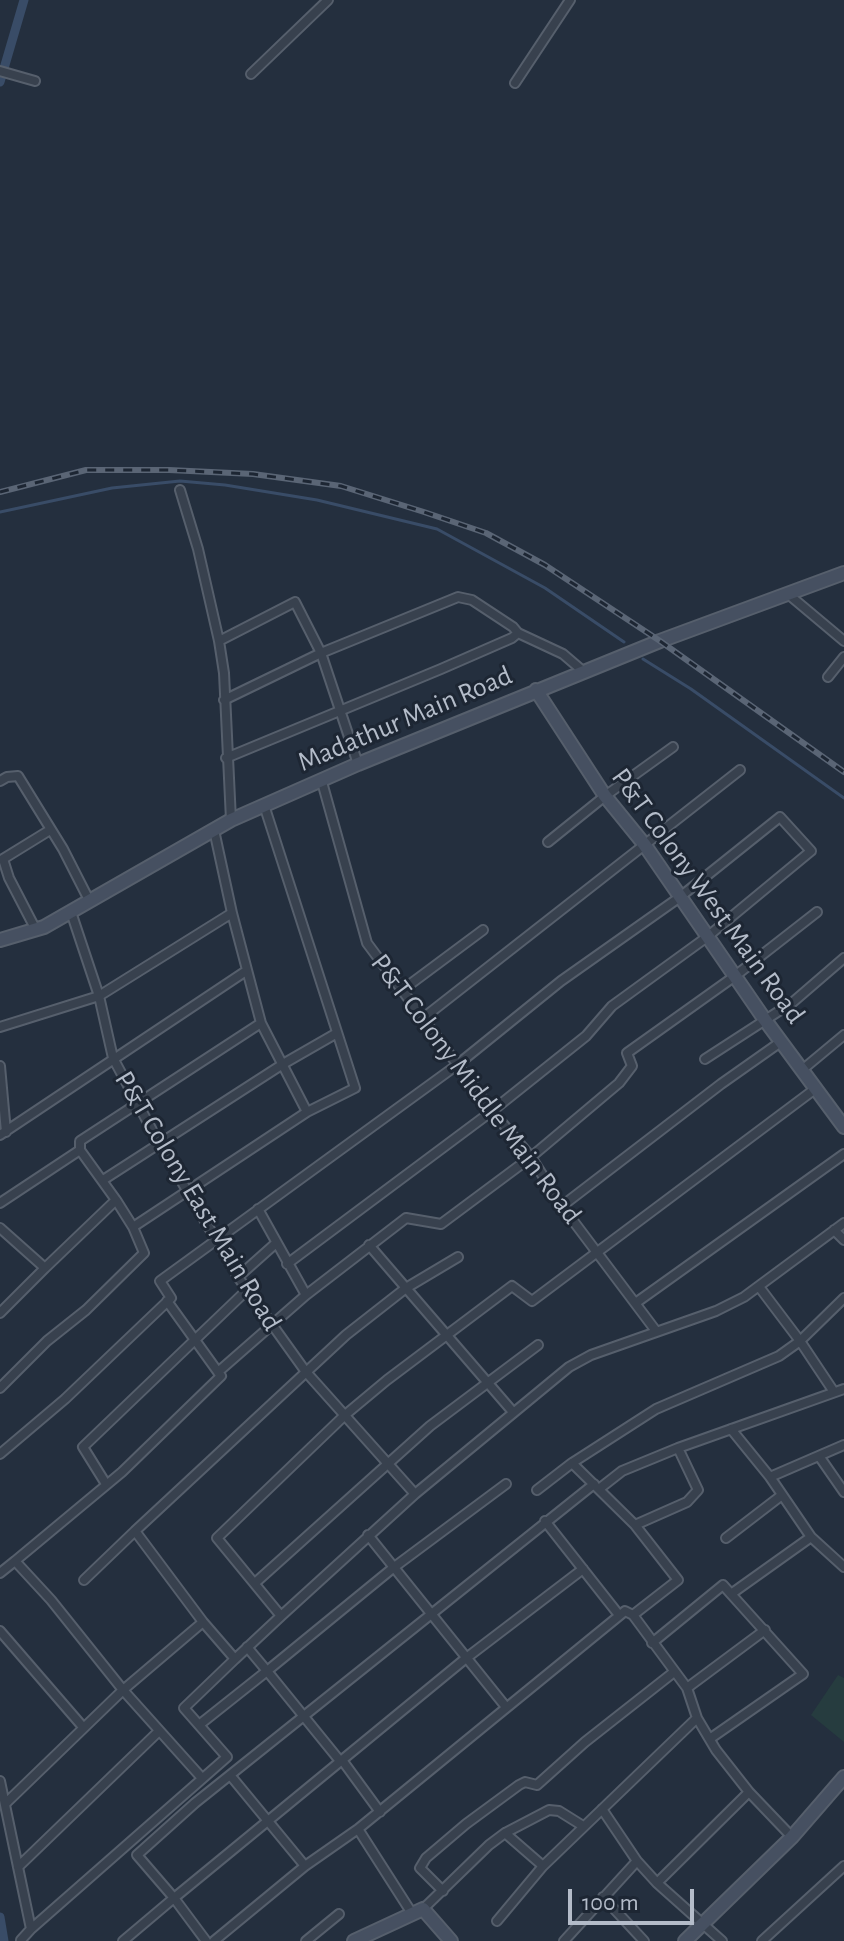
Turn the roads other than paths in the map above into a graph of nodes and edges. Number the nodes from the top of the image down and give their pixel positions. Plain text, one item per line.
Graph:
1 (328, 0) edge
2 (570, 0) edge
3 (0, 71) edge
4 (251, 74) dead end
5 (35, 81) dead end
6 (515, 83) dead end
7 (180, 490) dead end
8 (844, 573) edge
9 (788, 594) junction
10 (518, 633) junction
11 (219, 641) junction
12 (844, 641) edge
13 (321, 653) junction
14 (844, 657) edge
15 (584, 672) junction
16 (828, 677) dead end
17 (536, 690) junction
18 (224, 700) junction
19 (339, 709) junction
20 (673, 747) dead end
21 (226, 758) junction
22 (358, 764) junction
23 (740, 770) dead end
24 (0, 781) edge
25 (322, 782) junction
26 (605, 796) junction
27 (264, 805) junction
28 (231, 820) junction
29 (50, 830) junction
30 (214, 830) junction
31 (548, 842) dead end
32 (644, 844) junction
33 (2, 859) edge
34 (680, 897) junction
35 (90, 902) junction
36 (71, 912) junction
37 (817, 912) dead end
38 (232, 913) junction
39 (36, 930) junction
40 (483, 930) dead end
41 (707, 937) junction
42 (0, 940) edge
43 (844, 958) edge
44 (246, 971) junction
45 (735, 976) junction
46 (401, 991) junction
47 (99, 996) junction
48 (422, 1019) junction
49 (765, 1020) junction
50 (261, 1023) junction
51 (0, 1027) edge
52 (337, 1033) junction
53 (844, 1035) edge
54 (782, 1041) junction
55 (113, 1058) junction
56 (705, 1059) dead end
57 (283, 1064) junction
58 (457, 1065) junction
59 (0, 1066) edge
60 (802, 1070) junction
61 (815, 1089) junction
62 (138, 1102) junction
63 (492, 1111) junction
64 (307, 1112) junction
65 (842, 1119) edge
66 (3, 1134) edge
67 (159, 1143) junction
68 (80, 1150) junction
69 (844, 1154) edge
70 (531, 1157) junction
71 (103, 1180) junction
72 (188, 1193) junction
73 (116, 1200) junction
74 (0, 1203) edge
75 (562, 1206) junction
76 (258, 1209) junction
77 (844, 1223) edge
78 (133, 1227) junction
79 (0, 1229) edge
80 (834, 1230) junction
81 (216, 1239) junction
82 (844, 1240) edge
83 (275, 1244) junction
84 (369, 1245) junction
85 (599, 1252) junction
86 (458, 1257) dead end
87 (287, 1264) junction
88 (45, 1268) junction
89 (238, 1277) junction
90 (406, 1288) junction
91 (760, 1288) junction
92 (247, 1290) junction
93 (306, 1295) junction
94 (844, 1298) edge
95 (167, 1301) junction
96 (637, 1302) dead end
97 (0, 1313) edge
98 (272, 1327) junction
99 (656, 1331) junction
100 (445, 1336) junction
101 (193, 1340) junction
102 (800, 1341) junction
103 (538, 1345) dead end
104 (218, 1372) junction
105 (306, 1372) junction
106 (487, 1383) junction
107 (0, 1388) edge
108 (844, 1389) edge
109 (834, 1392) junction
110 (513, 1412) junction
111 (345, 1415) junction
112 (731, 1429) junction
113 (844, 1445) edge
114 (678, 1448) junction
115 (0, 1454) edge
116 (819, 1456) junction
117 (572, 1463) junction
118 (388, 1464) junction
119 (770, 1477) junction
120 (106, 1484) junction
121 (506, 1484) dead end
122 (596, 1487) junction
123 (537, 1490) dead end
124 (844, 1492) edge
125 (415, 1494) junction
126 (782, 1495) junction
127 (545, 1521) junction
128 (635, 1525) junction
129 (135, 1531) junction
130 (368, 1535) junction
131 (811, 1537) junction
132 (726, 1538) dead end
133 (15, 1561) junction
134 (844, 1567) edge
135 (393, 1568) junction
136 (583, 1569) junction
137 (0, 1573) edge
138 (84, 1580) dead end
139 (255, 1583) junction
140 (731, 1594) junction
141 (429, 1614) junction
142 (619, 1615) junction
143 (633, 1615) junction
144 (281, 1616) junction
145 (203, 1622) junction
146 (765, 1630) junction
147 (0, 1631) edge
148 (652, 1643) junction
149 (247, 1647) junction
150 (235, 1659) junction
151 (465, 1659) junction
152 (267, 1671) junction
153 (674, 1672) junction
154 (687, 1688) junction
155 (123, 1690) junction
156 (506, 1707) junction
157 (304, 1716) junction
158 (697, 1718) junction
159 (199, 1725) junction
160 (83, 1727) junction
161 (158, 1732) junction
162 (711, 1738) junction
163 (341, 1761) junction
164 (230, 1775) junction
165 (201, 1777) junction
166 (844, 1777) edge
167 (0, 1781) edge
168 (749, 1792) junction
169 (5, 1804) junction
170 (602, 1809) junction
171 (380, 1812) junction
172 (268, 1820) junction
173 (583, 1826) junction
174 (358, 1829) junction
175 (505, 1833) junction
176 (792, 1837) junction
177 (126, 1844) junction
178 (137, 1855) junction
179 (637, 1861) junction
180 (305, 1866) junction
181 (543, 1866) junction
182 (844, 1866) edge
183 (18, 1867) junction
184 (657, 1883) junction
185 (443, 1891) junction
186 (603, 1897) junction
187 (174, 1898) junction
188 (418, 1912) junction
189 (339, 1914) dead end
190 (497, 1921) dead end
191 (702, 1924) junction
192 (31, 1929) junction
193 (443, 1938) edge
194 (766, 1940) edge
195 (18, 1941) edge
196 (123, 1941) edge
197 (206, 1941) edge
198 (214, 1941) edge
199 (306, 1941) edge
200 (354, 1941) edge
201 (564, 1941) edge
202 (644, 1941) edge
203 (685, 1941) edge
204 (722, 1941) edge

1 - 4 street
2 - 6 street
3 - 5 street
7 - 11 street
8 - 9 street, Madathur Main Road
9 - 12 street
9 - 15 street, Madathur Main Road
10 - 13 street
10 - 15 street
10 - 19 street
11 - 13 street
11 - 18 street
13 - 18 street
13 - 19 street
14 - 16 street
15 - 17 street, Madathur Main Road
17 - 22 street, Madathur Main Road
17 - 26 street, P&T Colony West Main Road
18 - 21 street
19 - 21 street
19 - 22 street
20 - 26 street
21 - 28 street
22 - 25 street, Madathur Main Road
23 - 32 street
24 - 29 street
25 - 27 street, Madathur Main Road
25 - 46 street, P&T Colony Middle Main Road
26 - 31 street
26 - 32 street, P&T Colony West Main Road
27 - 28 street, Madathur Main Road
27 - 52 street
28 - 30 street, Madathur Main Road
29 - 33 street
29 - 35 street
30 - 35 street, Madathur Main Road
30 - 38 street
32 - 34 street, P&T Colony West Main Road
32 - 48 street
33 - 39 street
34 - 41 street, P&T Colony West Main Road
34 - 41 street
34 - 58 street
35 - 36 street, Madathur Main Road
36 - 39 street, Madathur Main Road
36 - 47 street, P&T Colony East Main Road
37 - 45 street
38 - 44 street
38 - 47 street
39 - 42 street, Madathur Main Road
40 - 46 street
41 - 45 street, P&T Colony West Main Road
41 - 63 street
43 - 49 street
44 - 50 street
44 - 55 street
45 - 49 street, P&T Colony West Main Road
45 - 70 street
46 - 48 street, P&T Colony Middle Main Road
47 - 51 street
47 - 55 street, P&T Colony East Main Road
48 - 58 street, P&T Colony Middle Main Road
49 - 54 street, P&T Colony West Main Road
49 - 56 street
50 - 57 street
50 - 62 street
52 - 57 street
52 - 64 street
53 - 60 street
54 - 60 street, P&T Colony West Main Road
54 - 75 street
55 - 62 street, P&T Colony East Main Road
55 - 66 street
57 - 64 street
57 - 67 street
58 - 63 street, P&T Colony Middle Main Road
58 - 76 street
59 - 66 street
60 - 61 street, P&T Colony West Main Road
61 - 65 street, P&T Colony West Main Road
61 - 85 street
62 - 67 street, P&T Colony East Main Road
62 - 68 street
63 - 70 street, P&T Colony Middle Main Road
63 - 87 street
64 - 72 street
67 - 71 street
67 - 72 street, P&T Colony East Main Road
68 - 71 street
68 - 74 street
69 - 96 street
70 - 75 street, P&T Colony Middle Main Road
70 - 84 street
71 - 73 street
72 - 78 street
72 - 81 street, P&T Colony East Main Road
73 - 78 street
73 - 88 street
75 - 85 street, P&T Colony Middle Main Road
76 - 81 street
76 - 83 street
77 - 80 street
78 - 107 street
79 - 88 street
80 - 82 street
80 - 91 street
81 - 89 street, P&T Colony East Main Road
81 - 95 street
83 - 87 street
83 - 89 street
84 - 90 street
84 - 93 street
85 - 99 street, P&T Colony Middle Main Road
85 - 100 street
86 - 90 street
87 - 93 street
88 - 97 street
89 - 92 street, P&T Colony East Main Road
90 - 100 street
90 - 105 street
91 - 99 street
91 - 102 street
92 - 98 street, P&T Colony East Main Road
92 - 101 street
93 - 98 street
94 - 102 street
95 - 101 street
95 - 115 street
98 - 104 street
98 - 105 street, P&T Colony East Main Road
99 - 110 street
100 - 106 street
100 - 111 street
101 - 104 street
101 - 120 street
102 - 109 street
102 - 117 street
103 - 106 street
104 - 120 street
105 - 111 street, P&T Colony East Main Road
105 - 129 street
106 - 110 street
106 - 118 street
108 - 109 street
109 - 112 street
110 - 125 street
111 - 118 street, P&T Colony East Main Road
111 - 139 street
112 - 114 street
112 - 119 street
113 - 116 street
114 - 122 street
114 - 128 street
116 - 119 street
116 - 124 street
117 - 122 street
117 - 123 street
118 - 125 street, P&T Colony East Main Road
118 - 139 street
119 - 126 street
120 - 133 street
121 - 135 street
122 - 127 street
122 - 128 street
125 - 130 street
126 - 131 street
126 - 132 street
127 - 136 street
127 - 141 street
128 - 143 street
129 - 138 street
129 - 145 street
130 - 135 street
130 - 144 street
131 - 134 street
131 - 140 street
133 - 137 street
133 - 155 street
135 - 141 street
135 - 152 street
136 - 142 street
136 - 151 street
139 - 144 street
140 - 146 street
140 - 148 street
141 - 151 street
141 - 157 street
142 - 143 street
142 - 156 street
143 - 148 street
144 - 149 street
145 - 150 street
145 - 155 street
146 - 154 street
146 - 162 street
147 - 160 street
148 - 153 street
149 - 150 street
149 - 152 street
150 - 159 street
151 - 156 street
151 - 163 street
152 - 157 street
152 - 159 street
153 - 154 street
153 - 185 street
154 - 158 street
155 - 160 street
155 - 161 street
156 - 171 street
157 - 163 street
157 - 164 street
158 - 162 street
158 - 170 street
159 - 165 street
160 - 169 street
161 - 165 street
161 - 183 street
162 - 168 street
163 - 171 street
163 - 172 street
164 - 172 street
164 - 178 street
165 - 177 street
166 - 176 street
167 - 169 street
168 - 176 street
168 - 184 street
169 - 183 street
170 - 173 street
170 - 179 street
171 - 174 street
172 - 180 street
172 - 187 street
173 - 175 street
173 - 181 street
174 - 180 street
174 - 188 street
175 - 181 street
175 - 185 street
176 - 191 street
177 - 178 street
177 - 192 street
178 - 187 street
179 - 184 street
179 - 186 street
180 - 198 street
181 - 190 street
182 - 194 street
183 - 192 street
184 - 191 street
185 - 188 street
186 - 201 street
186 - 202 street
187 - 196 street
187 - 197 street
188 - 193 street
188 - 200 street
189 - 199 street
191 - 203 street
191 - 204 street
192 - 195 street

